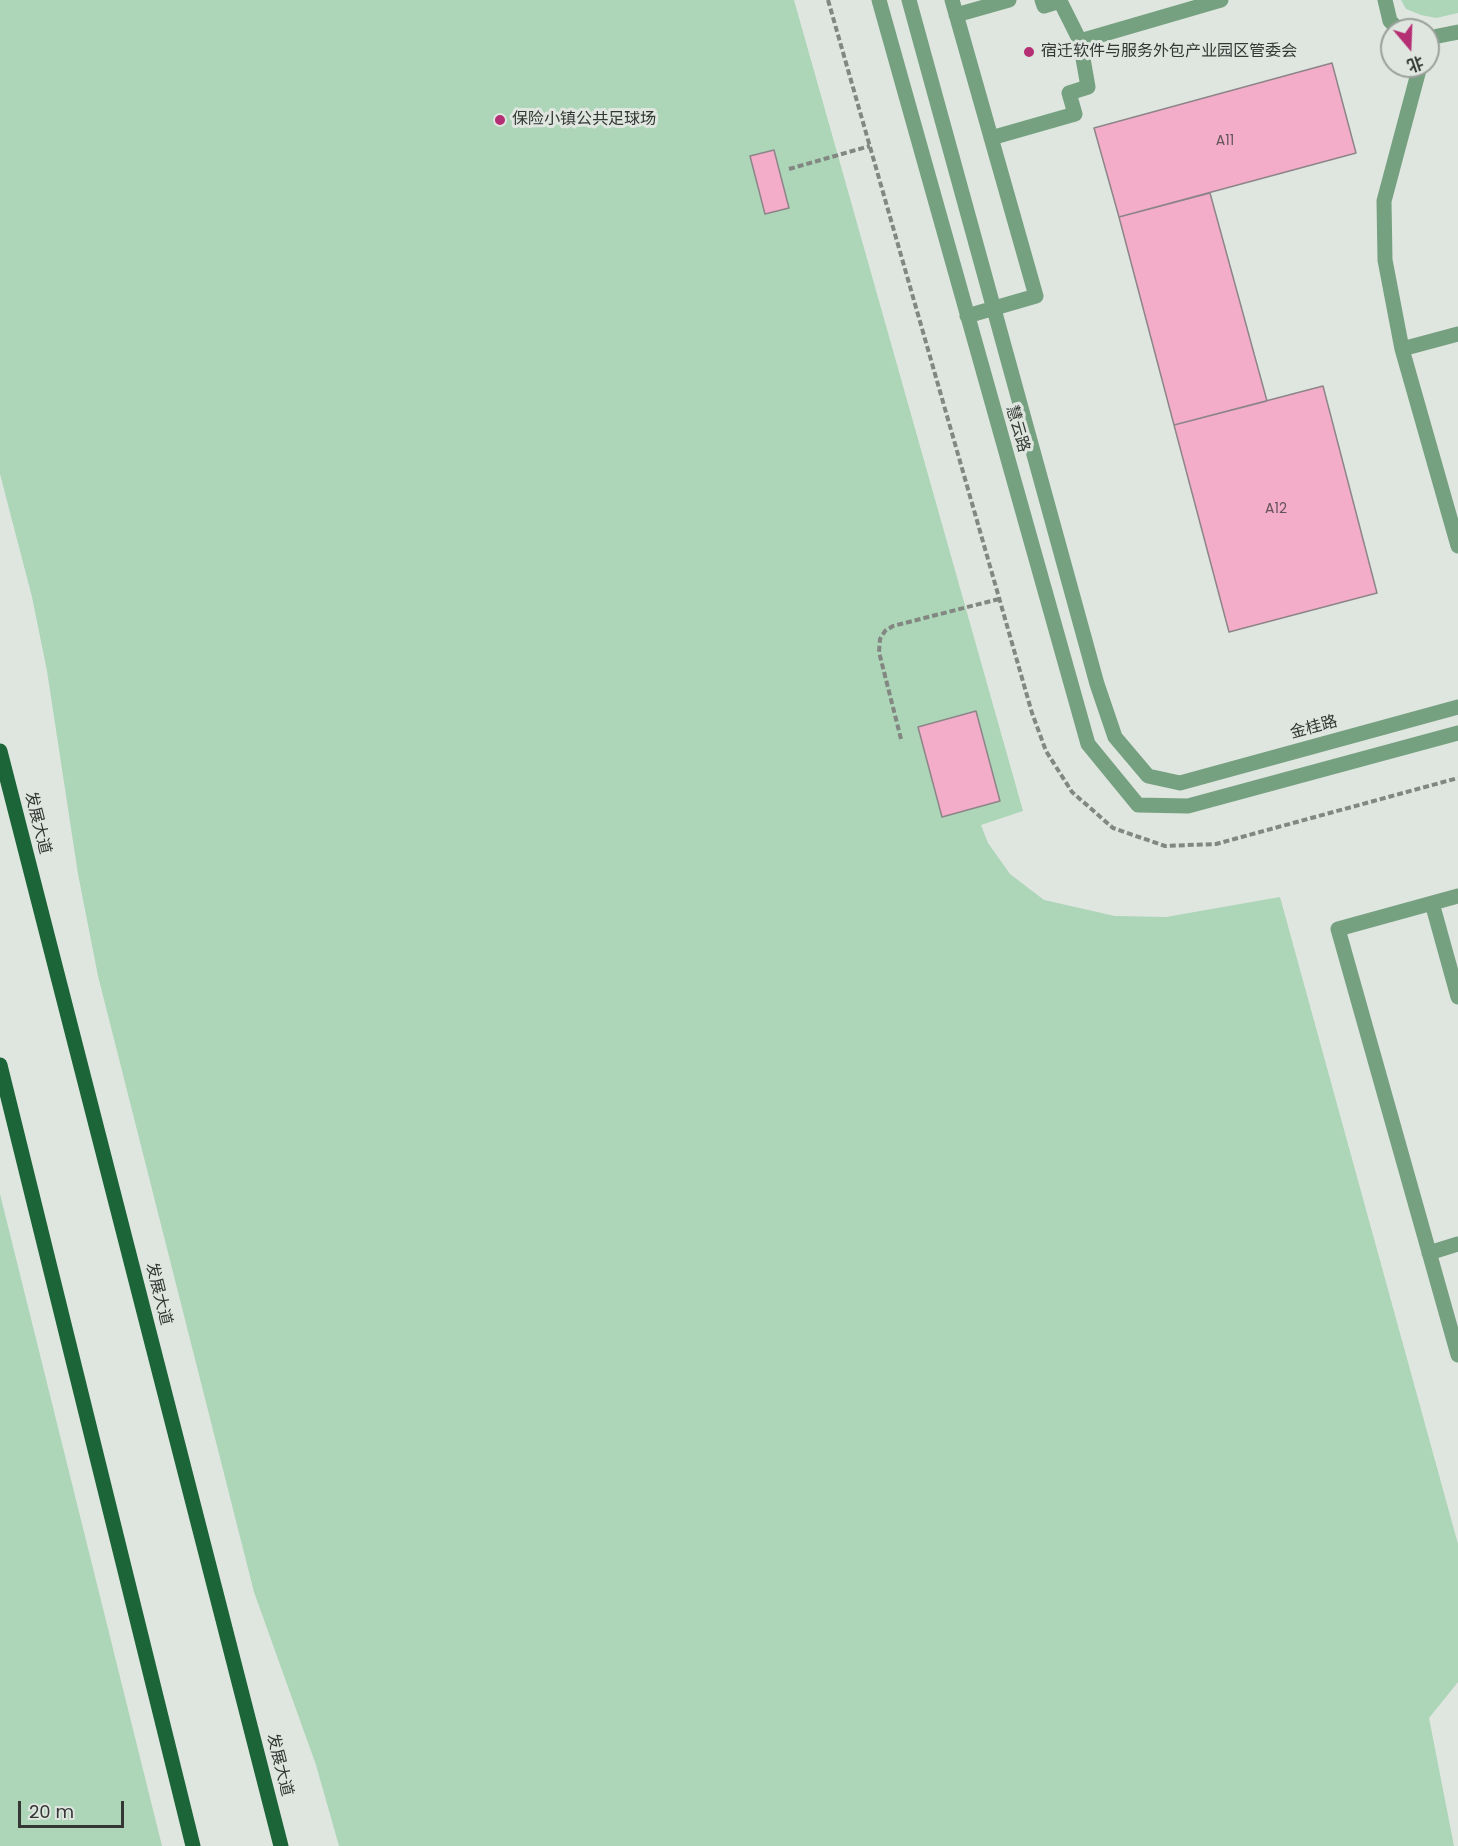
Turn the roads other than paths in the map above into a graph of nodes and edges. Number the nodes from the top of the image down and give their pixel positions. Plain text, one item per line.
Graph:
1 (879, 0) edge
2 (909, 0) edge
3 (952, 0) edge
4 (1008, 0) edge
5 (1042, 0) edge
6 (1221, 0) edge
7 (1385, 0) edge
8 (956, 15) junction
9 (1389, 18) edge
10 (1458, 32) edge
11 (1440, 36) edge
12 (1080, 41) junction
13 (1417, 78) edge
14 (991, 138) junction
15 (994, 308) junction
16 (967, 316) junction
17 (1458, 334) edge
18 (1402, 350) junction
19 (1458, 546) edge
20 (1458, 706) edge
21 (1458, 733) edge
22 (0, 751) edge
23 (1180, 783) joint
24 (1458, 896) edge
25 (1431, 903) junction
26 (1458, 997) edge
27 (0, 1065) edge
28 (1458, 1244) edge
29 (1429, 1253) junction
30 (1458, 1355) edge
31 (193, 1846) edge
32 (281, 1846) edge

1 - 16 street, 慧云路
2 - 15 street, 慧云路
3 - 8 street
4 - 8 street
5 - 12 street
6 - 12 street
7 - 9 street
8 - 14 street
10 - 11 street
12 - 14 street
13 - 18 street
14 - 15 street
15 - 16 street
15 - 23 street, 慧云路
16 - 21 street, 慧云路
17 - 18 street
18 - 19 street
20 - 23 street, 金桂路
22 - 32 main road, 发展大道
24 - 25 street
25 - 26 street
25 - 29 street
27 - 31 main road
28 - 29 street
29 - 30 street

